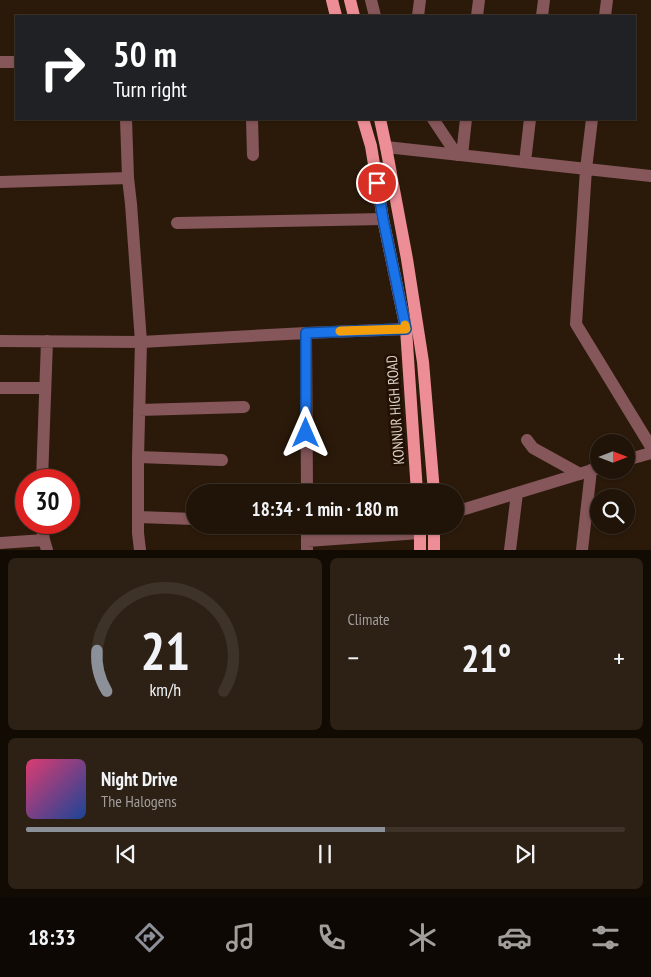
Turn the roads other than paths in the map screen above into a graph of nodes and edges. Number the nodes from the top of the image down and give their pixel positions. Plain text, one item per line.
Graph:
1 (332, 0) edge
2 (350, 0) edge
3 (371, 0) edge
4 (420, 0) edge
5 (479, 0) edge
6 (544, 0) edge
7 (606, 0) edge
8 (336, 15) edge
9 (354, 15) edge
10 (375, 15) edge
11 (418, 15) edge
12 (477, 15) edge
13 (542, 15) edge
14 (604, 15) edge
15 (0, 62) edge
16 (15, 62) edge
17 (126, 120) edge
18 (252, 120) edge
19 (363, 120) edge
20 (380, 120) edge
21 (434, 120) edge
22 (466, 120) edge
23 (530, 120) edge
24 (592, 120) edge
25 (386, 147) junction
26 (253, 155) dead end
27 (460, 155) junction
28 (525, 162) junction
29 (586, 169) junction
30 (651, 176) edge
31 (128, 178) junction
32 (0, 182) edge
33 (383, 219) junction
34 (177, 223) dead end
35 (406, 329) junction
36 (306, 333) junction
37 (0, 341) edge
38 (47, 341) junction
39 (141, 342) junction
40 (0, 388) edge
41 (45, 388) junction
42 (244, 407) dead end
43 (139, 410) junction
44 (527, 440) dead end
45 (651, 448) edge
46 (651, 453) edge
47 (138, 457) junction
48 (635, 457) edge
49 (222, 460) dead end
50 (42, 469) edge
51 (590, 471) edge
52 (307, 484) edge
53 (416, 484) edge
54 (433, 484) edge
55 (517, 493) junction
56 (464, 509) edge
57 (138, 517) junction
58 (186, 519) edge
59 (385, 534) edge
60 (420, 534) edge
61 (434, 534) edge
62 (0, 543) edge
63 (46, 545) edge
64 (307, 545) edge
65 (140, 550) edge
66 (420, 550) edge
67 (434, 550) edge
68 (510, 550) edge
69 (582, 550) edge

1 - 8 main road
2 - 9 main road
3 - 10 street
4 - 11 street
5 - 12 street
6 - 13 street
7 - 14 street
15 - 16 street
17 - 31 street
18 - 26 street
19 - 33 main road, KONNUR HIGH ROAD
20 - 25 main road
21 - 27 street
22 - 27 street
23 - 28 street
24 - 29 street
25 - 27 street
25 - 54 main road
27 - 28 street
28 - 29 street
29 - 30 street
29 - 45 street
31 - 32 street
31 - 39 street
33 - 34 street
33 - 35 main road, KONNUR HIGH ROAD
35 - 36 street
35 - 53 main road, KONNUR HIGH ROAD
36 - 39 street
36 - 52 street
37 - 38 street
38 - 39 street
38 - 41 street
39 - 43 street
40 - 41 street
41 - 50 street
42 - 43 street
43 - 47 street
44 - 51 street
46 - 48 street
47 - 49 street
47 - 57 street
51 - 55 street
51 - 69 street
55 - 56 street
55 - 68 street
57 - 58 street
57 - 65 street
59 - 64 street
60 - 66 main road
61 - 67 main road
62 - 63 street

